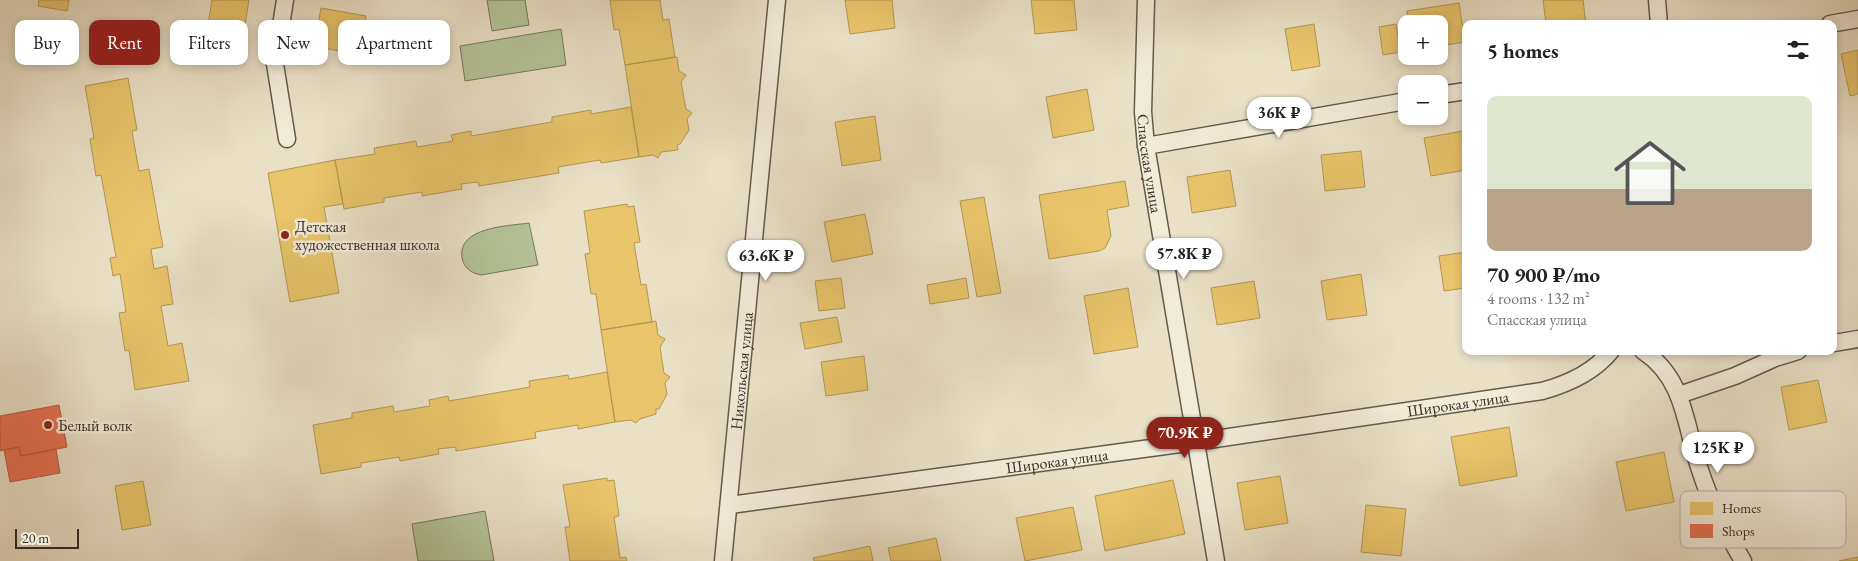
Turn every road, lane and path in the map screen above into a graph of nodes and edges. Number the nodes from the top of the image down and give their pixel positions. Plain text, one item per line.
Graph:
1 (285, 0) edge
2 (777, 0) edge
3 (1146, 0) edge
4 (1656, 0) edge
5 (1858, 19) edge
6 (1659, 20) edge
7 (1837, 23) edge
8 (1462, 92) edge
9 (1448, 94) edge
10 (1398, 102) edge
11 (287, 140) dead end
12 (1146, 146) junction
13 (1858, 339) edge
14 (1837, 342) edge
15 (1607, 355) edge
16 (1647, 355) edge
17 (1785, 355) edge
18 (1679, 395) junction
19 (1195, 442) junction
20 (1707, 491) edge
21 (730, 505) junction
22 (1736, 548) edge
23 (723, 561) edge
24 (1216, 561) edge
25 (1743, 561) edge

1 - 11 street
2 - 21 street, Никольская улица
3 - 12 street, Спасская улица
4 - 6 street
5 - 7 street
8 - 9 street
10 - 12 street
12 - 19 street, Спасская улица
13 - 14 street
15 - 19 street, Широкая улица
16 - 18 street
17 - 18 street
18 - 20 street
19 - 21 street, Широкая улица
19 - 24 street, Спасская улица
21 - 23 street, Никольская улица
22 - 25 street

